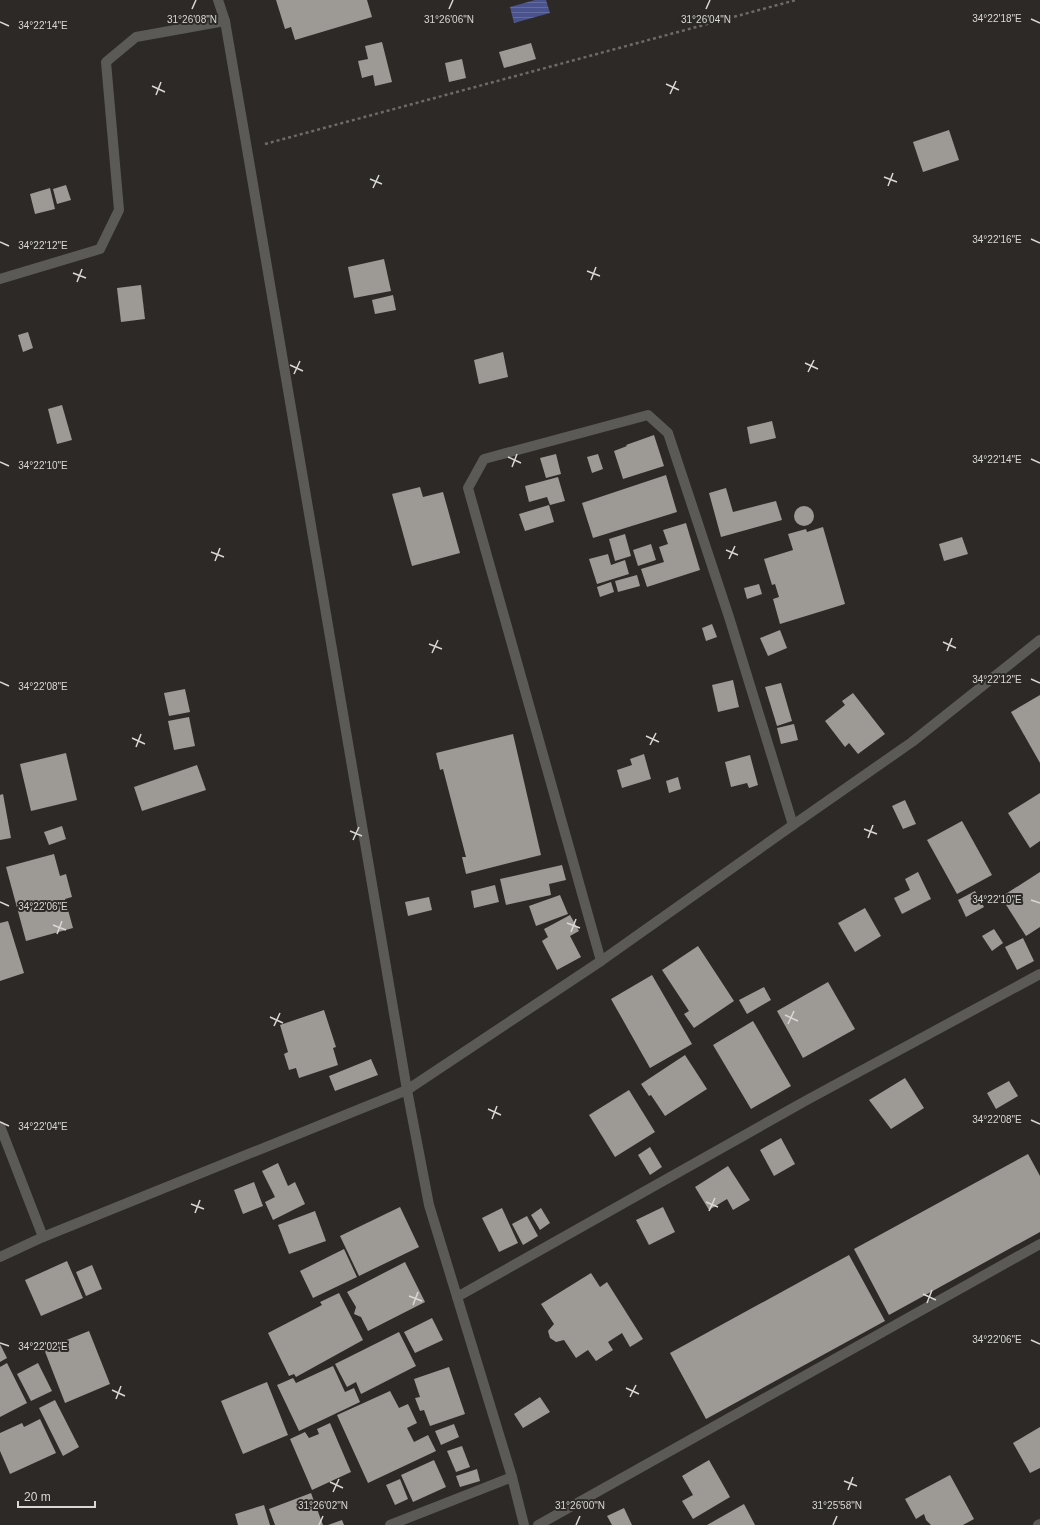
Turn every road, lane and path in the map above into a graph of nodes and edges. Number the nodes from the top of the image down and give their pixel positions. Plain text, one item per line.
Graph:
1 (218, 0) edge
2 (796, 0) edge
3 (225, 21) junction
4 (247, 149) junction
5 (0, 279) edge
6 (1040, 640) edge
7 (793, 824) junction
8 (601, 961) junction
9 (1040, 974) edge
10 (407, 1090) junction
11 (0, 1126) edge
12 (43, 1237) junction
13 (1040, 1244) edge
14 (0, 1257) edge
15 (457, 1297) junction
16 (512, 1477) junction
17 (390, 1525) edge
18 (524, 1525) edge
19 (538, 1525) edge

1 - 3 street
2 - 4 path
3 - 4 street
3 - 5 street
4 - 10 street
6 - 7 street
7 - 8 street
7 - 8 street
8 - 10 street
9 - 15 street
10 - 12 street
10 - 15 street
11 - 12 street
12 - 14 street
13 - 19 street
15 - 16 street
16 - 17 street
16 - 18 street

